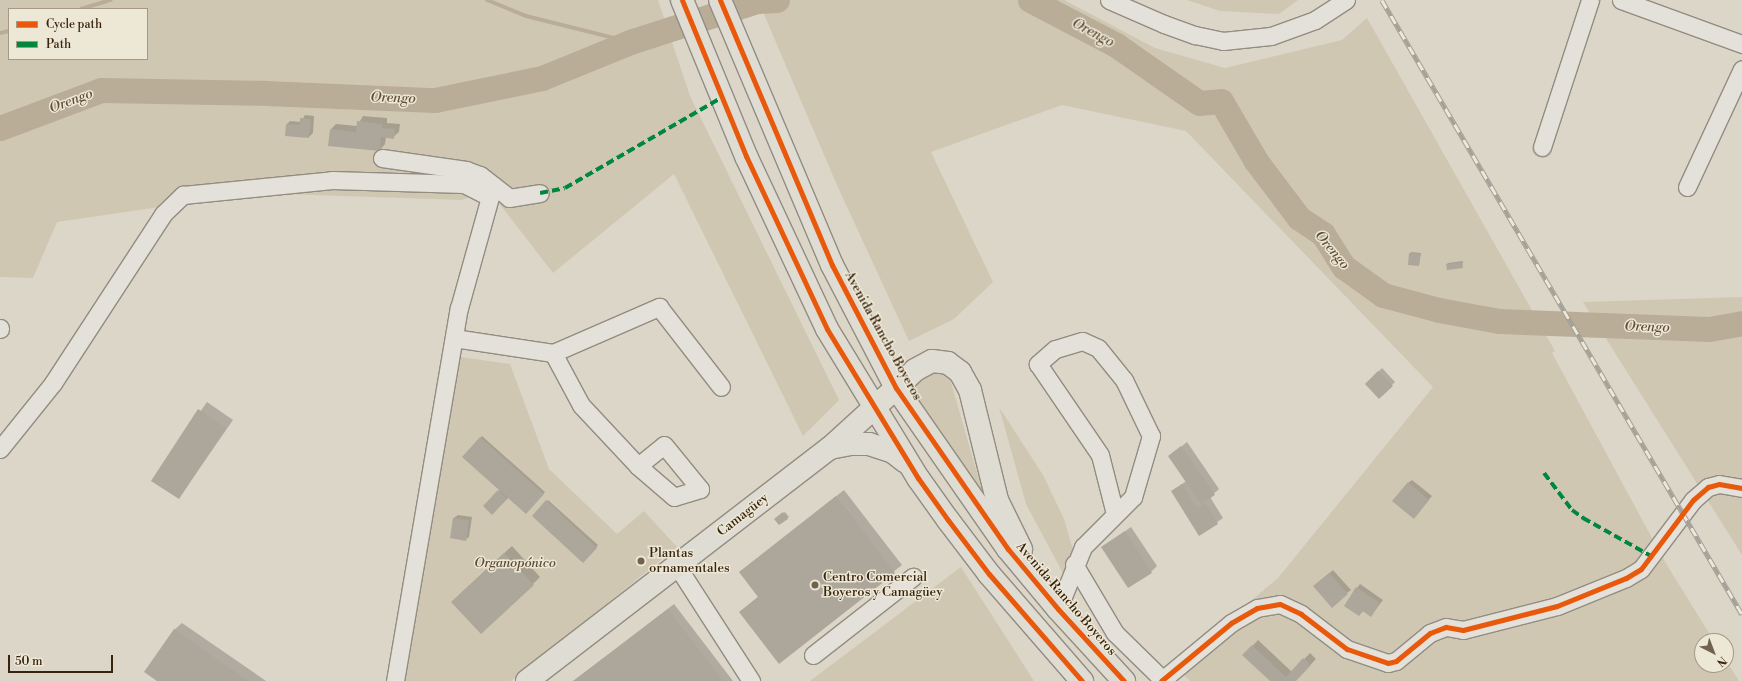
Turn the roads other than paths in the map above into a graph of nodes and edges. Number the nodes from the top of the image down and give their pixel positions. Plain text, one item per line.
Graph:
1 (682, 0) edge
2 (720, 0) edge
3 (1108, 0) edge
4 (1346, 0) edge
5 (1590, 0) edge
6 (1622, 0) edge
7 (1742, 44) edge
8 (1742, 69) edge
9 (1542, 147) dead end
10 (382, 158) dead end
11 (1687, 187) dead end
12 (492, 191) junction
13 (540, 192) dead end
14 (454, 338) junction
15 (553, 353) junction
16 (721, 388) dead end
17 (896, 388) junction
18 (874, 408) junction
19 (830, 448) junction
20 (0, 449) edge
21 (638, 466) dead end
22 (918, 478) junction
23 (1742, 488) edge
24 (1115, 514) junction
25 (1074, 564) junction
26 (677, 566) junction
27 (913, 577) dead end
28 (1058, 609) junction
29 (813, 655) dead end
30 (536, 678) edge
31 (395, 681) edge
32 (751, 681) edge
33 (1082, 681) edge
34 (1124, 681) edge
35 (1163, 681) edge

1 - 18 main road
2 - 17 main road, Avenida Rancho Boyeros
3 - 4 street
5 - 9 street
6 - 7 street
8 - 11 street
10 - 12 street
12 - 13 street
12 - 14 street
12 - 20 street
14 - 15 street
14 - 31 street
15 - 16 street
15 - 21 street
17 - 18 main road, Camagüey
17 - 28 main road, Avenida Rancho Boyeros
17 - 28 main road, Camagüey
18 - 19 main road, Camagüey
18 - 22 main road
19 - 22 main road
19 - 26 main road, Camagüey
22 - 33 main road
23 - 35 street
24 - 24 street
24 - 25 street
25 - 28 street
25 - 35 street
26 - 30 main road, Camagüey
26 - 32 street
27 - 29 street
28 - 34 main road, Avenida Rancho Boyeros

